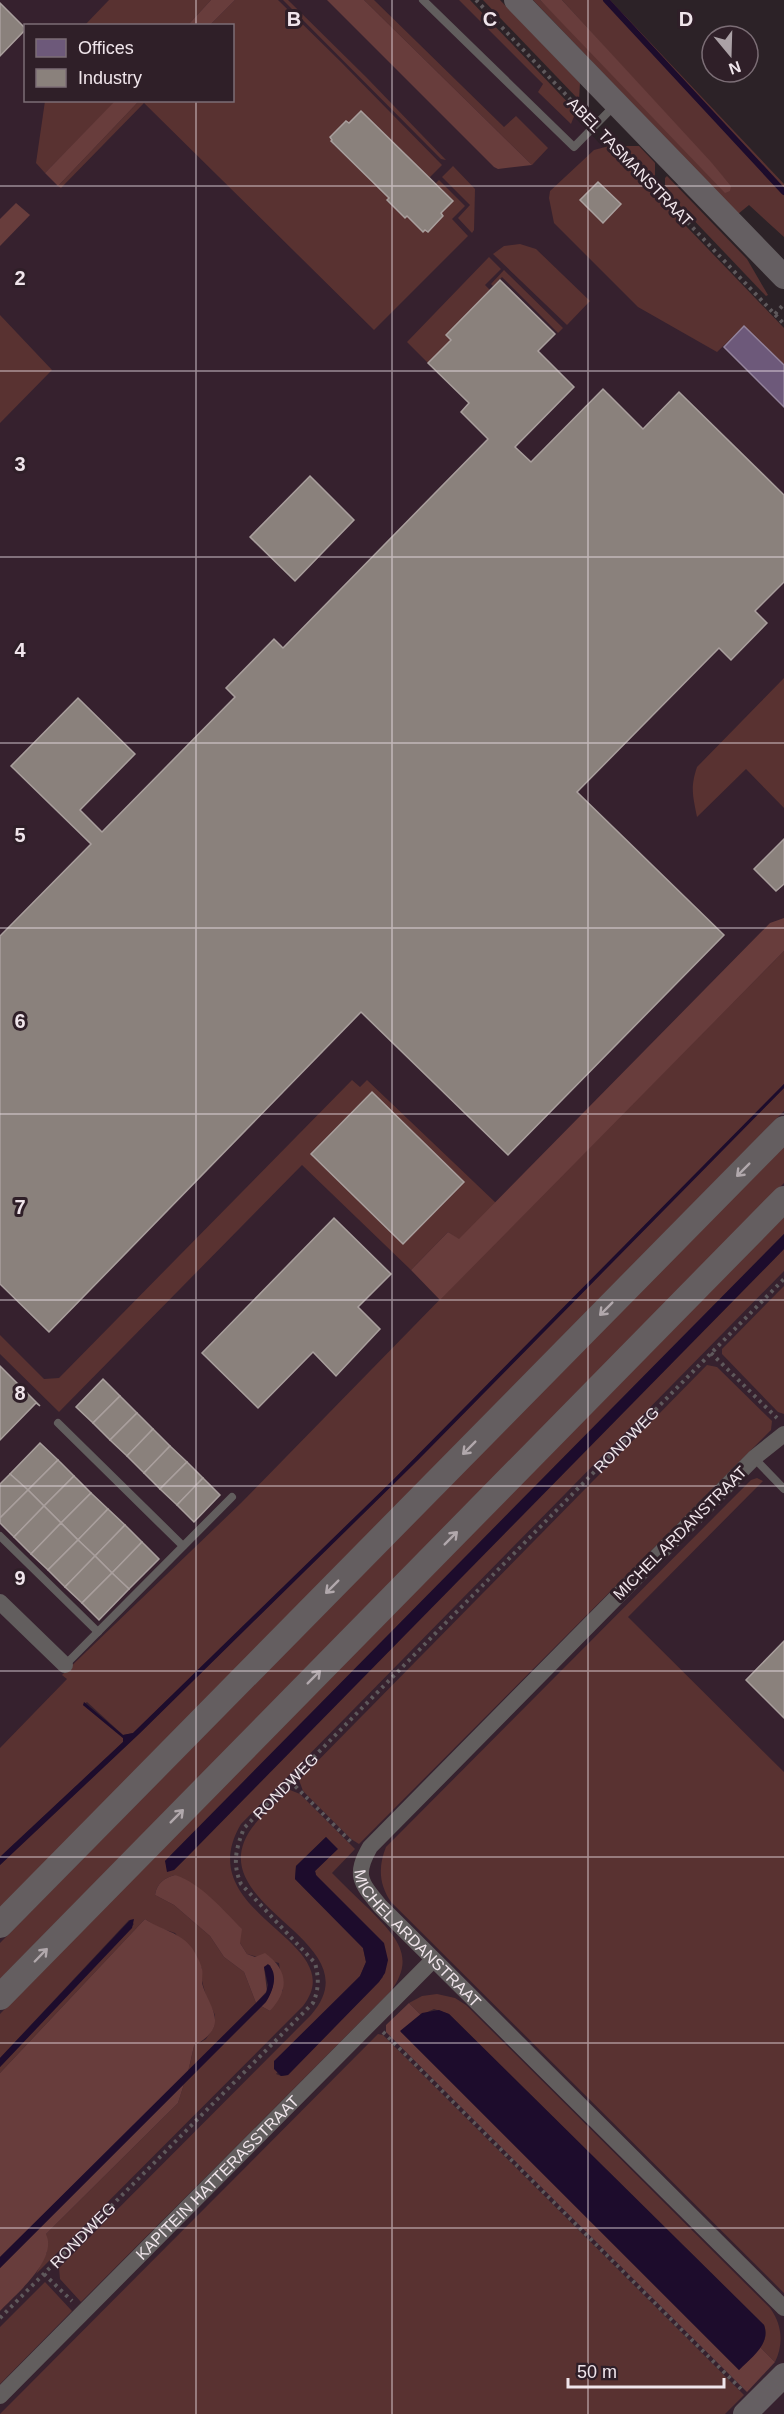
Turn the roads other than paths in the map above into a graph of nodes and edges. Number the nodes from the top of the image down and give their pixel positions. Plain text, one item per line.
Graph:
1 (423, 0) edge
2 (516, 0) edge
3 (616, 105) junction
4 (784, 277) edge
5 (784, 1129) edge
6 (784, 1199) edge
7 (58, 1424) dead end
8 (782, 1428) edge
9 (754, 1458) junction
10 (784, 1489) edge
11 (232, 1497) dead end
12 (0, 1536) edge
13 (183, 1546) junction
14 (0, 1602) edge
15 (98, 1632) junction
16 (65, 1665) joint
17 (0, 1925) edge
18 (433, 1960) junction
19 (0, 1997) edge
20 (784, 2308) edge
21 (784, 2374) edge
22 (0, 2396) edge
23 (750, 2409) edge

1 - 3 lane
2 - 3 street, ABEL TASMANSTRAAT
3 - 4 street, ABEL TASMANSTRAAT
5 -> 17 main road
19 -> 6 main road
7 - 13 lane
8 - 9 street, MICHEL ARDANSTRAAT
9 - 10 lane
9 - 18 street, MICHEL ARDANSTRAAT
11 - 13 lane
12 - 15 lane
13 - 15 lane
14 - 16 street
15 - 16 lane
18 - 20 street, MICHEL ARDANSTRAAT
18 - 22 street, KAPITEIN HATTERASSTRAAT
21 - 23 street

